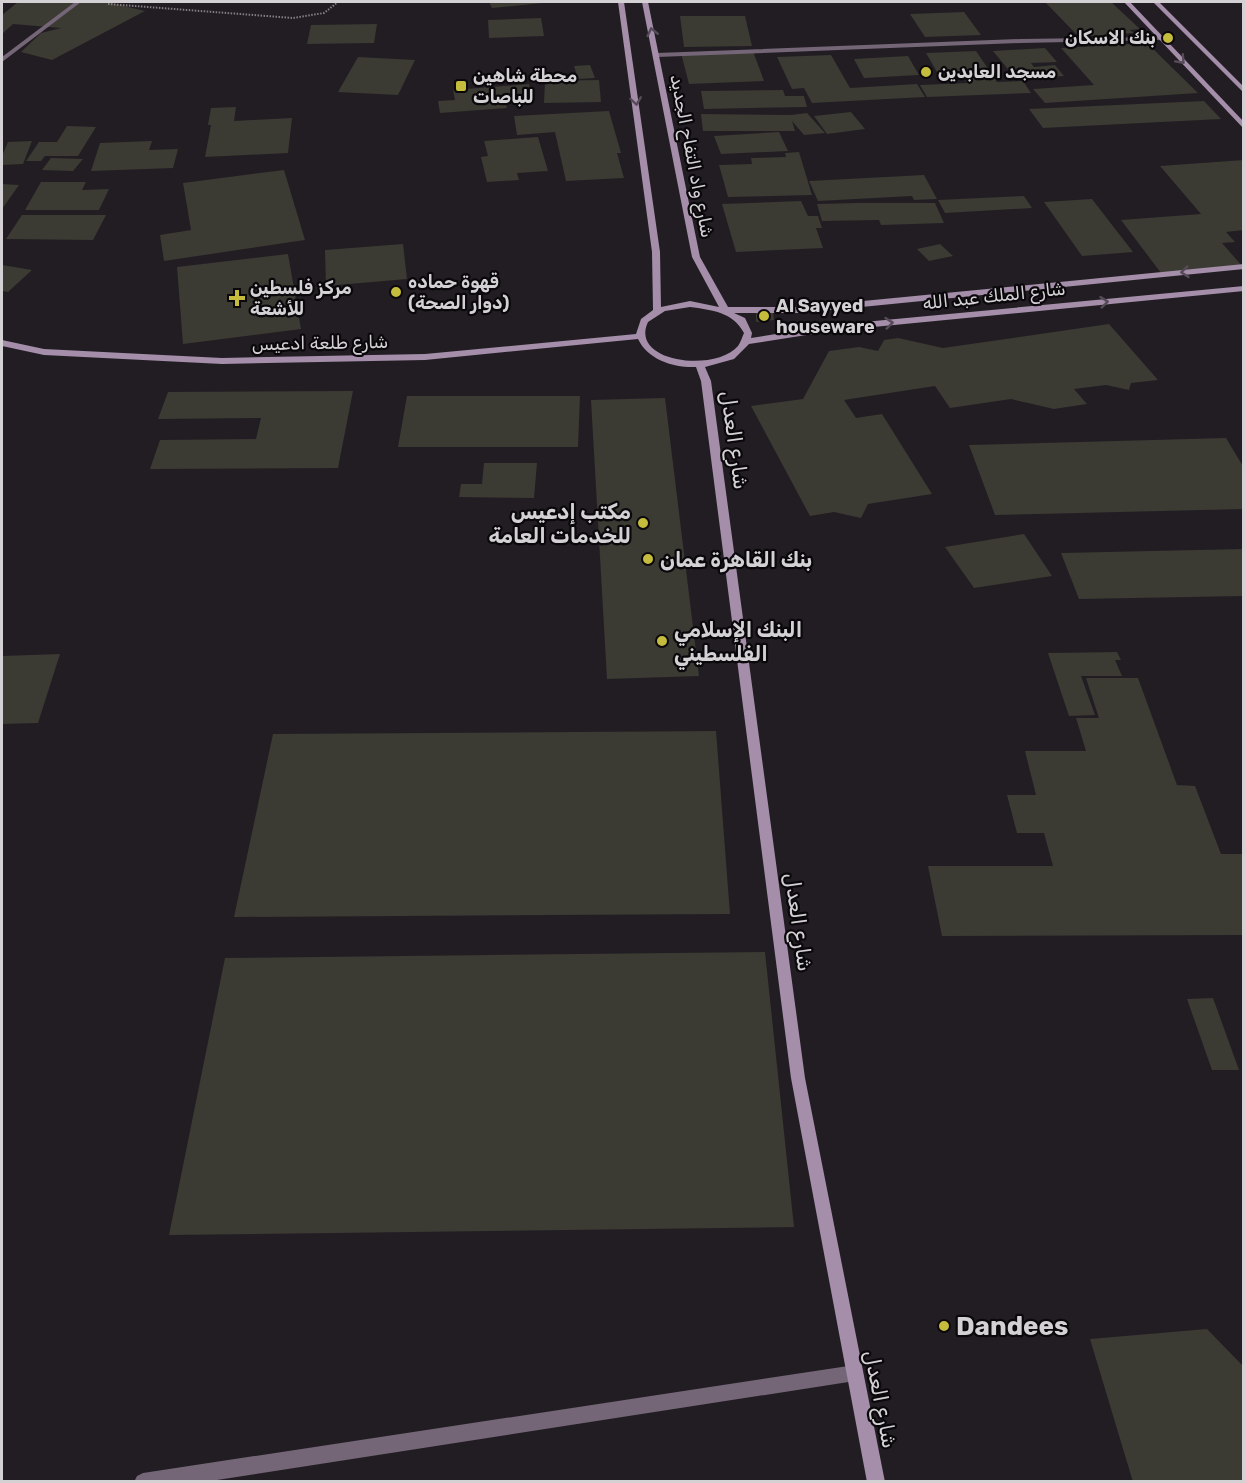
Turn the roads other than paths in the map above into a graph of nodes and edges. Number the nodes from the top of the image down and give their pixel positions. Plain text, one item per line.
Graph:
1 (77, 2) edge
2 (621, 2) edge
3 (645, 2) edge
4 (1127, 2) edge
5 (1156, 2) edge
6 (1161, 39) junction
7 (657, 55) junction
8 (2, 60) edge
9 (1244, 91) edge
10 (1244, 127) edge
11 (1244, 266) edge
12 (1244, 288) edge
13 (725, 310) junction
14 (657, 311) junction
15 (639, 336) junction
16 (748, 340) junction
17 (2, 343) edge
18 (700, 365) junction
19 (855, 1373) junction
20 (142, 1482) edge
21 (876, 1482) edge

1 - 8 street
2 -> 14 street
7 -> 3 street, شارع واد التفاح الجديد
4 - 6 street
5 - 9 street
6 - 7 street
6 -> 10 street
7 - 13 street, شارع واد التفاح الجديد
11 -> 13 street
16 -> 12 street, شارع الملك عبد الله
13 - 14 street
13 - 16 street
14 - 15 street
15 - 17 street, شارع طلعة ادعيس
15 - 18 street
16 - 18 street
18 - 19 street, شارع العدل
19 - 20 street
19 - 21 street, شارع العدل

